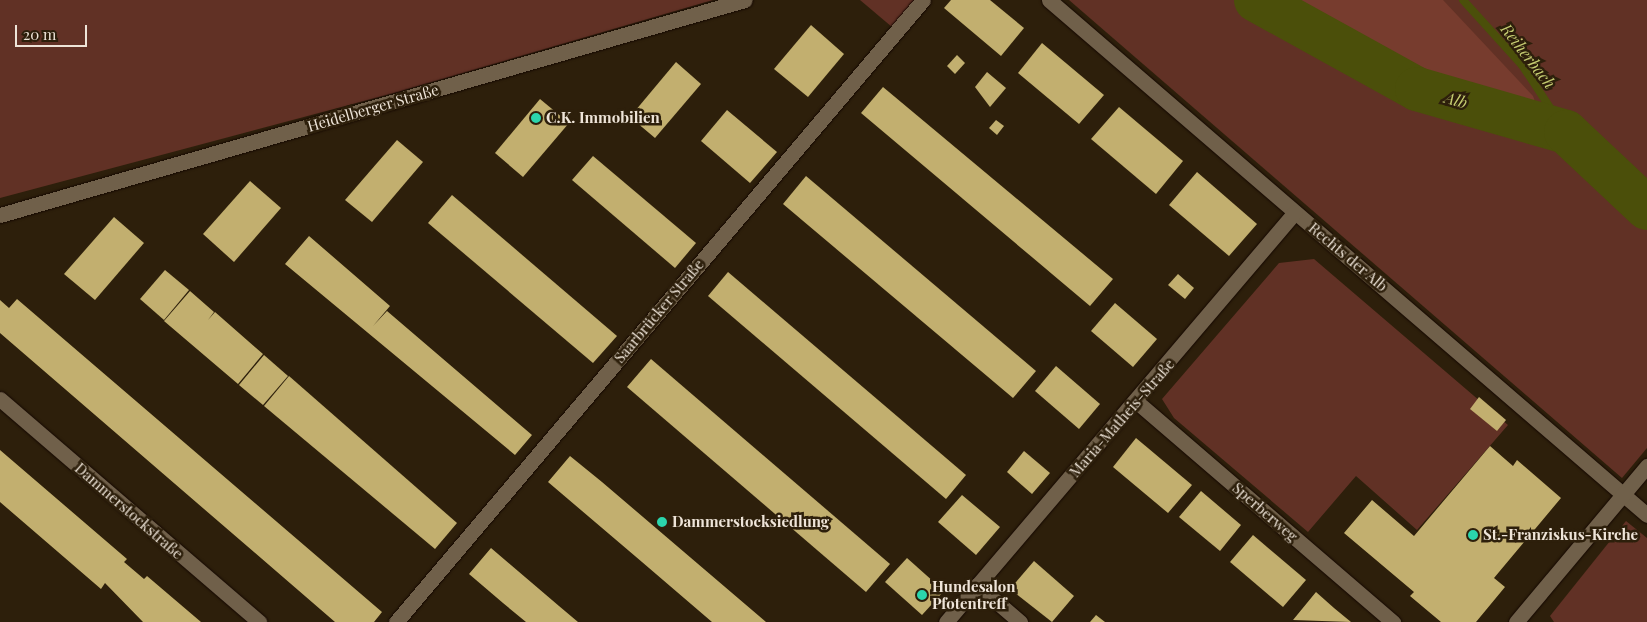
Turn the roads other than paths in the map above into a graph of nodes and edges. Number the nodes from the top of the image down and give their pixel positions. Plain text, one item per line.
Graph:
1 (745, 0) edge
2 (923, 0) edge
3 (1049, 0) edge
4 (1295, 212) junction
5 (0, 216) edge
6 (0, 399) edge
7 (1137, 402) junction
8 (1647, 466) edge
9 (1623, 495) junction
10 (1647, 515) edge
11 (977, 585) junction
12 (259, 622) edge
13 (396, 622) edge
14 (946, 622) edge
15 (1020, 622) edge
16 (1393, 622) edge
17 (1516, 622) edge

1 - 5 street, Heidelberger Straße
2 - 13 street, Saarbrücker Straße
3 - 4 street, Rechts der Alb
4 - 7 street, Maria-Matheis-Straße
4 - 9 street, Rechts der Alb
6 - 12 street, Dammerstockstraße
7 - 11 street, Maria-Matheis-Straße
7 - 16 street, Sperberweg
8 - 9 street
9 - 10 street, Rechts der Alb
9 - 17 street
11 - 14 street, Maria-Matheis-Straße
11 - 15 street

